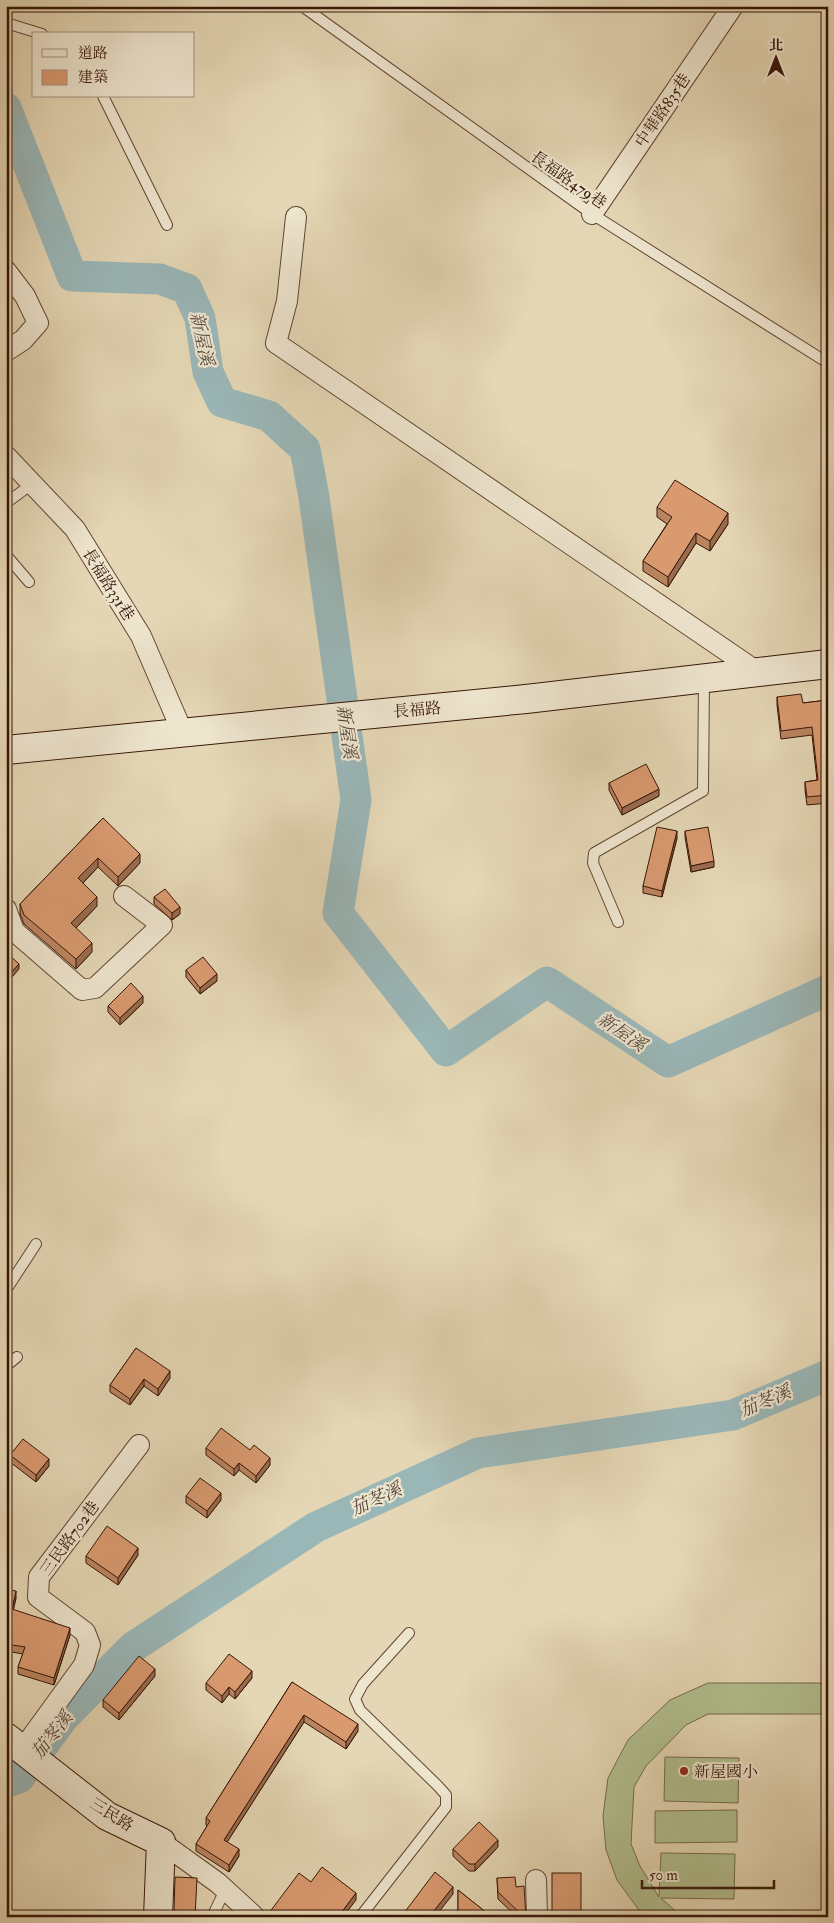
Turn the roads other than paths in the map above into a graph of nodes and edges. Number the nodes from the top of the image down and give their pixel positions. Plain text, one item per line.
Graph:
1 (302, 6) edge
2 (733, 6) edge
3 (6, 23) edge
4 (35, 32) edge
5 (104, 98) edge
6 (592, 214) junction
7 (296, 217) dead end
8 (167, 225) dead end
9 (6, 271) edge
10 (6, 350) edge
11 (828, 363) edge
12 (6, 456) edge
13 (32, 484) junction
14 (6, 503) edge
15 (6, 554) edge
16 (29, 582) dead end
17 (828, 664) edge
18 (756, 671) junction
19 (704, 678) junction
20 (182, 731) junction
21 (6, 750) edge
22 (124, 896) dead end
23 (6, 909) edge
24 (618, 922) dead end
25 (36, 1244) dead end
26 (6, 1290) edge
27 (17, 1357) dead end
28 (6, 1366) edge
29 (139, 1445) dead end
30 (409, 1633) dead end
31 (24, 1750) edge
32 (160, 1842) junction
33 (536, 1880) dead end
34 (225, 1890) junction
35 (158, 1917) edge
36 (212, 1917) edge
37 (255, 1917) edge
38 (360, 1917) edge
39 (537, 1917) edge

1 - 6 lane, 長福路479巷
2 - 6 street, 中華路835巷
3 - 4 lane
5 - 8 lane
6 - 11 lane, 長福路479巷
7 - 18 street
9 - 10 street
12 - 13 street, 長福路331巷
13 - 14 lane
13 - 20 street, 長福路331巷
15 - 16 lane
17 - 18 street, 長福路
18 - 19 street, 長福路
19 - 20 street, 長福路
19 - 24 lane
20 - 21 street, 長福路
22 - 23 street
25 - 26 lane
27 - 28 lane
29 - 31 street, 三民路702巷
30 - 38 lane
31 - 32 street, 三民路
32 - 34 street
32 - 35 street
33 - 39 street
34 - 36 lane
34 - 37 street

